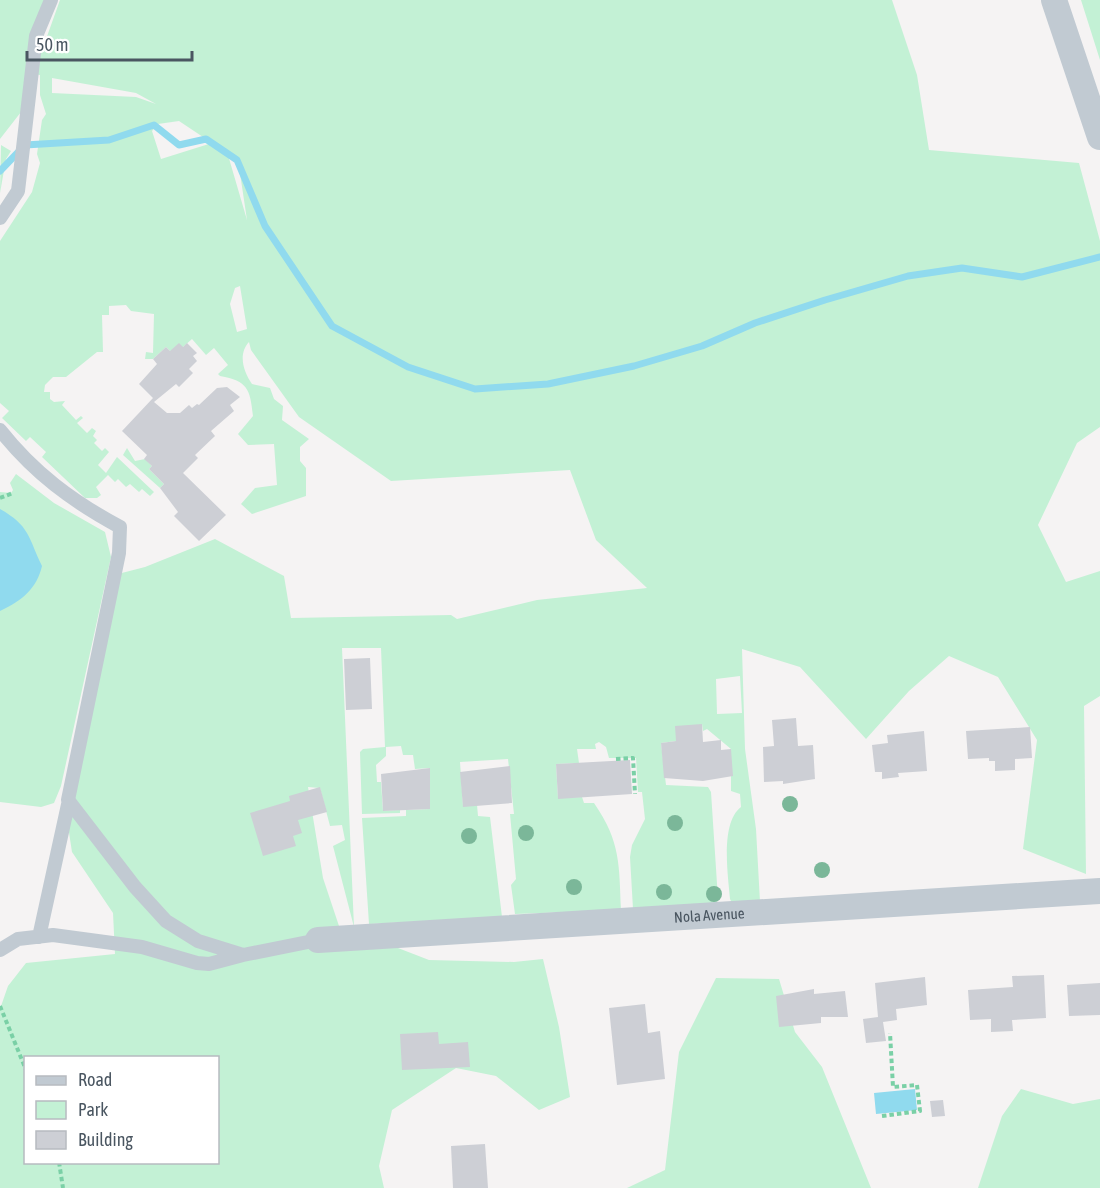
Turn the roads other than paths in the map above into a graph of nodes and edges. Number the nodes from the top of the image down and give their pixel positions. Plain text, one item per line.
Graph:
1 (51, 0) edge
2 (1054, 0) edge
3 (1100, 137) edge
4 (0, 218) edge
5 (0, 430) edge
6 (69, 800) junction
7 (1100, 891) edge
8 (39, 937) junction
9 (318, 940) joint
10 (0, 950) edge
11 (243, 955) junction

1 - 4 lane
2 - 3 street
5 - 6 lane
6 - 8 lane
6 - 11 lane
7 - 9 street, Nola Avenue
8 - 10 lane
8 - 11 lane
9 - 11 lane

